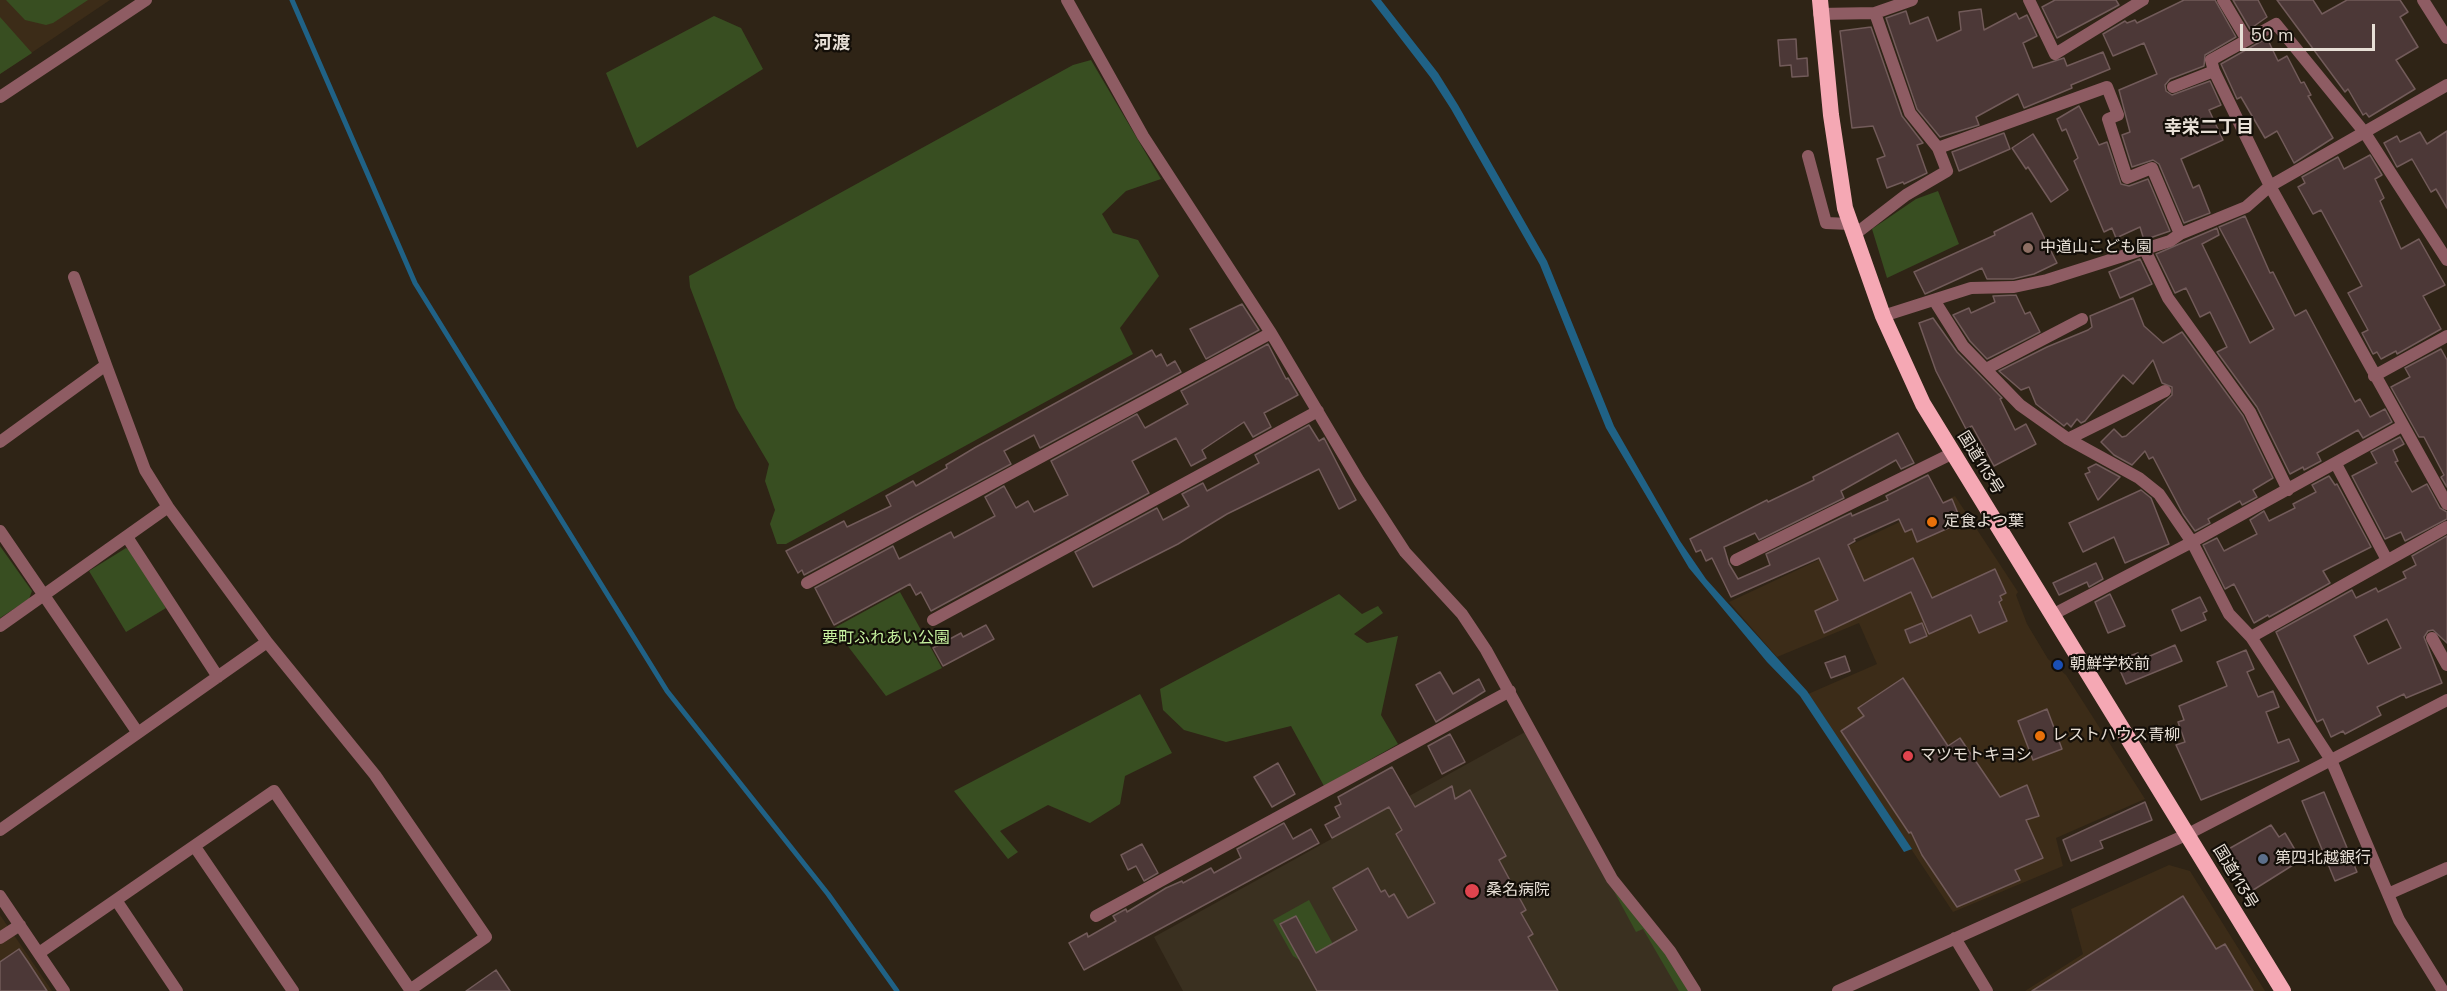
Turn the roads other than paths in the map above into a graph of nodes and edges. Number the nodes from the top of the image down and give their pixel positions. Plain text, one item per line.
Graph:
1 (146, 0) edge
2 (1067, 0) edge
3 (1912, 0) edge
4 (2029, 0) edge
5 (2143, 0) edge
6 (2223, 0) edge
7 (2423, 0) edge
8 (1820, 7) edge
9 (1875, 13) junction
10 (2447, 38) edge
11 (2247, 40) junction
12 (2214, 70) junction
13 (2447, 86) edge
14 (2173, 87) dead end
15 (0, 97) edge
16 (2366, 133) junction
17 (1938, 148) junction
18 (1808, 156) dead end
19 (2270, 186) junction
20 (1852, 229) junction
21 (2180, 234) junction
22 (2145, 250) junction
23 (2447, 260) edge
24 (74, 277) dead end
25 (1934, 300) junction
26 (1883, 316) junction
27 (2082, 319) dead end
28 (1271, 333) junction
29 (2446, 340) edge
30 (106, 365) junction
31 (1986, 369) junction
32 (2374, 376) junction
33 (2165, 391) dead end
34 (1318, 411) junction
35 (2402, 426) junction
36 (2068, 440) junction
37 (0, 442) edge
38 (1953, 453) junction
39 (2336, 464) junction
40 (2288, 490) junction
41 (2447, 504) edge
42 (168, 507) junction
43 (2447, 527) edge
44 (0, 531) edge
45 (127, 537) junction
46 (2192, 542) junction
47 (1736, 560) dead end
48 (2387, 560) junction
49 (807, 583) dead end
50 (44, 595) junction
51 (2052, 615) junction
52 (933, 620) dead end
53 (0, 626) edge
54 (2251, 637) junction
55 (2432, 638) dead end
56 (267, 642) junction
57 (2447, 665) edge
58 (218, 677) junction
59 (1510, 692) junction
60 (2447, 700) edge
61 (138, 733) junction
62 (2331, 760) junction
63 (0, 830) edge
64 (2188, 834) junction
65 (195, 847) junction
66 (2447, 868) edge
67 (2388, 894) junction
68 (0, 896) edge
69 (116, 900) junction
70 (1096, 916) dead end
71 (20, 926) junction
72 (0, 938) edge
73 (1955, 938) junction
74 (39, 953) junction
75 (410, 990) edge
76 (64, 991) edge
77 (177, 991) edge
78 (292, 991) edge
79 (1695, 991) edge
80 (1838, 991) edge
81 (1987, 991) edge
82 (2283, 991) edge
83 (2443, 991) edge

1 - 15 street
2 - 28 street
3 - 9 street
4 - 5 street
6 - 11 street
7 - 10 street
8 - 9 street
8 - 20 highway, 国道113号
9 - 17 street
11 - 12 street
11 - 16 street
12 - 14 street
12 - 19 street
13 - 16 street
16 - 19 street
16 - 23 street
17 - 20 street
17 - 21 street
18 - 20 street
19 - 21 street
19 - 32 street
20 - 26 highway, 国道113号
21 - 22 street
22 - 25 street
22 - 40 street
24 - 30 street
25 - 26 street
25 - 31 street
26 - 38 highway, 国道113号
27 - 31 street
28 - 34 street
28 - 49 street
29 - 32 street
30 - 37 street
30 - 42 street
31 - 36 street
32 - 35 street
33 - 36 street
34 - 52 street
34 - 59 street
35 - 39 street
35 - 41 street
36 - 46 street
38 - 47 street
38 - 51 highway, 国道113号
39 - 40 street
39 - 48 street
40 - 46 street
42 - 45 street
42 - 56 street
43 - 48 street
44 - 50 street
45 - 50 street
45 - 58 street
46 - 51 street
46 - 54 street
48 - 54 street
50 - 53 street
50 - 61 street
51 - 64 highway, 国道113号
54 - 62 street
55 - 57 street
56 - 58 street
56 - 75 street
58 - 61 street
59 - 70 street
59 - 79 street
60 - 62 street
61 - 63 street
62 - 64 street
62 - 67 street
64 - 73 street
64 - 82 highway, 国道113号
65 - 69 street
65 - 75 street
65 - 78 street
66 - 67 street
67 - 83 street
68 - 71 street
69 - 74 street
69 - 77 street
71 - 72 street
71 - 74 street
73 - 80 street
73 - 81 street
74 - 76 street

